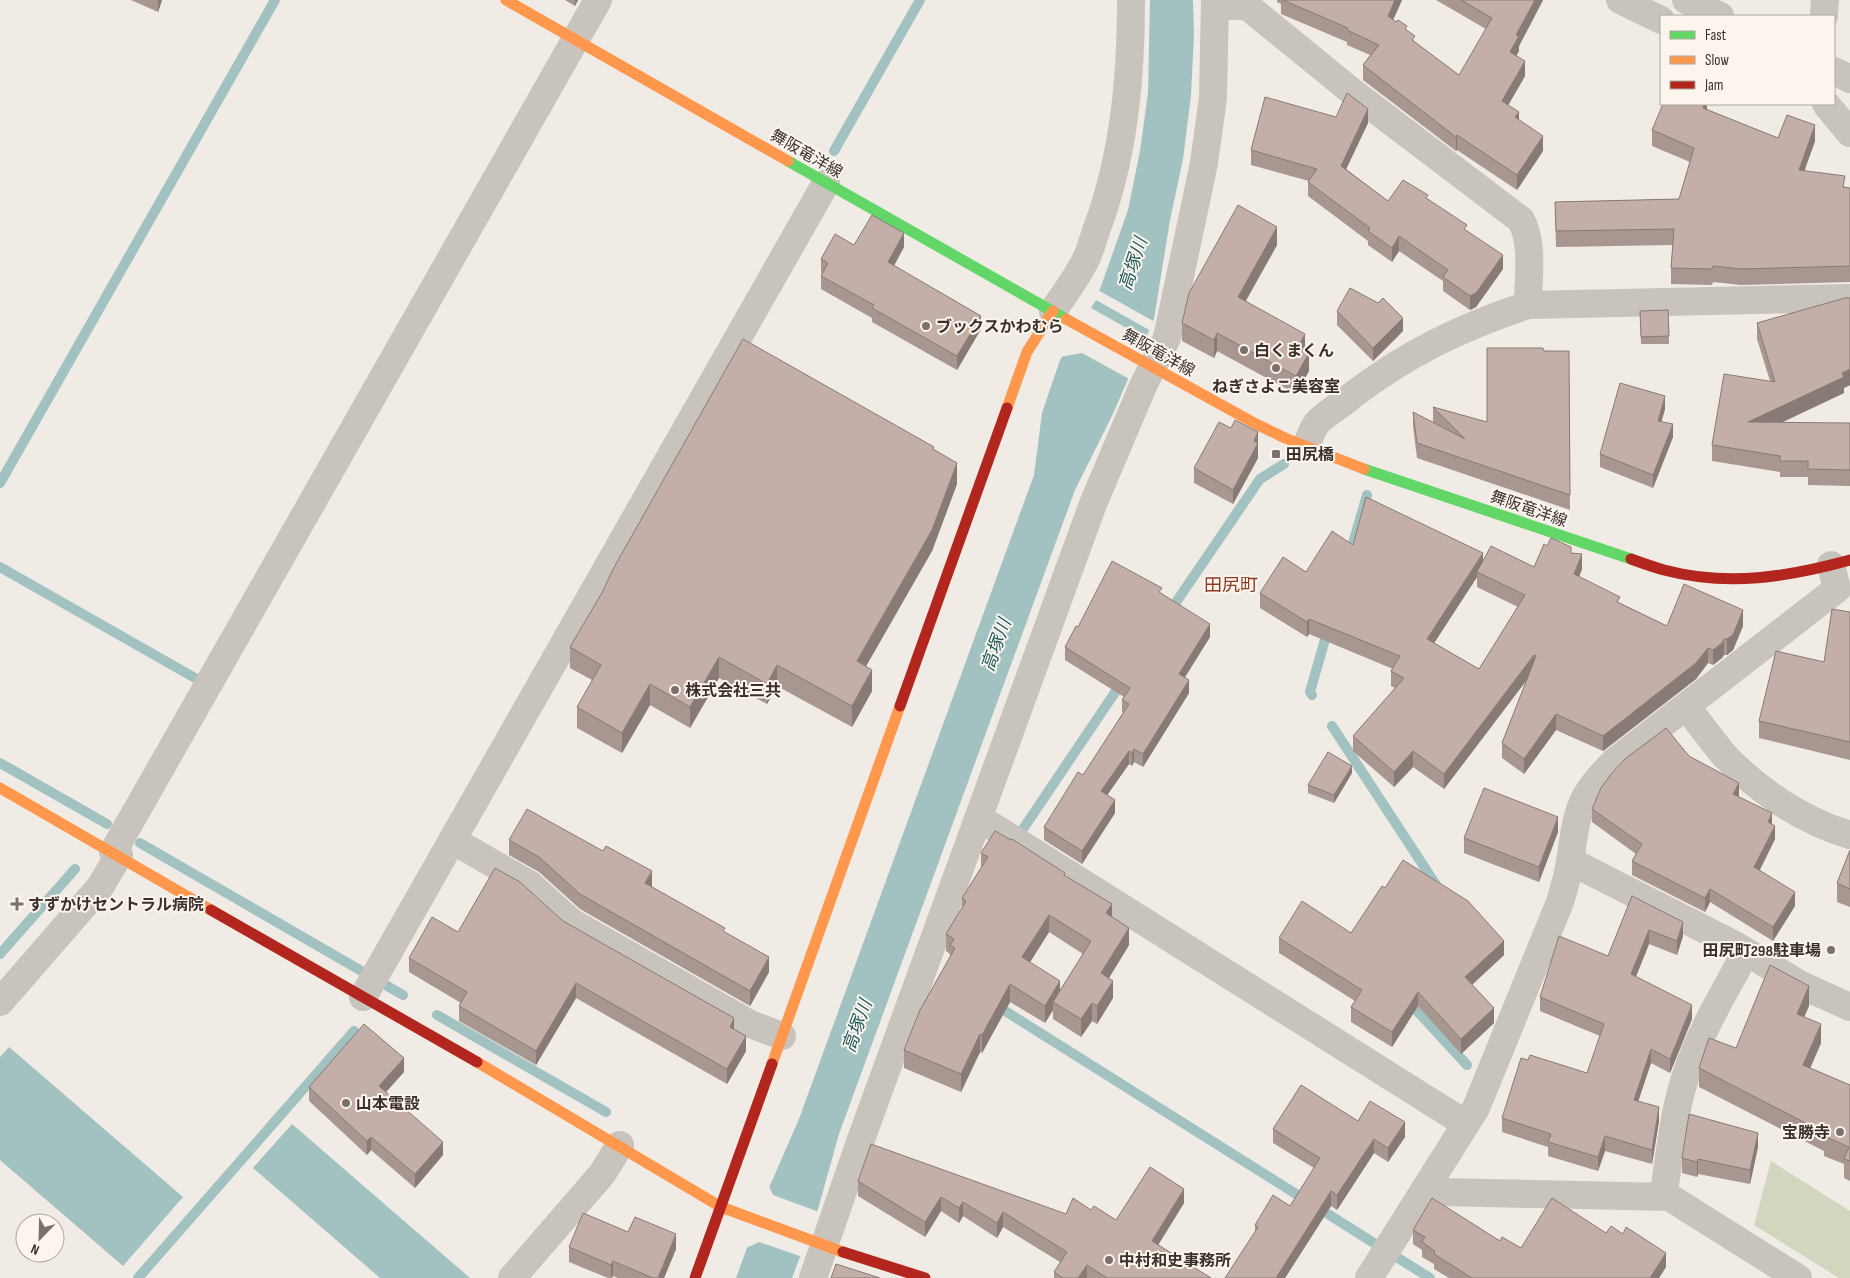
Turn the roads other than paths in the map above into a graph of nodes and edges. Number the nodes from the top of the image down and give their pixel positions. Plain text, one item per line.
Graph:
1 (506, 0) edge
2 (598, 0) edge
3 (1131, 0) edge
4 (1620, 0) edge
5 (1686, 0) edge
6 (1825, 0) edge
7 (1215, 3) edge
8 (1718, 15) edge
9 (1824, 15) edge
10 (1660, 20) edge
11 (575, 40) junction
12 (1835, 72) edge
13 (1850, 79) edge
14 (1835, 104) edge
15 (1827, 105) edge
16 (1850, 111) edge
17 (1850, 133) edge
18 (826, 183) junction
19 (1850, 298) edge
20 (1528, 305) junction
21 (1063, 317) junction
22 (1147, 364) junction
23 (1306, 447) junction
24 (1840, 562) edge
25 (1686, 706) junction
26 (0, 788) edge
27 (977, 821) junction
28 (1850, 835) edge
29 (452, 840) junction
30 (116, 854) junction
31 (1570, 861) junction
32 (1746, 952) junction
33 (363, 996) junction
34 (0, 1002) edge
35 (1850, 1007) edge
36 (782, 1036) junction
37 (1466, 1124) junction
38 (620, 1145) junction
39 (1428, 1184) junction
40 (1663, 1197) junction
41 (721, 1207) junction
42 (822, 1243) junction
43 (512, 1278) edge
44 (695, 1278) edge
45 (813, 1278) edge
46 (925, 1278) edge
47 (1369, 1278) edge
48 (1798, 1278) edge

1 - 11 street, 舞阪竜洋線
2 - 11 street
3 - 21 street
4 - 10 street
5 - 8 street
6 - 9 street
7 - 20 street
7 - 22 street
11 - 18 street, 舞阪竜洋線
11 - 30 street
12 - 13 street
14 - 16 street
15 - 17 street
18 - 21 street, 舞阪竜洋線
18 - 29 street
19 - 20 street
20 - 23 street
21 - 22 street, 舞阪竜洋線
21 - 36 street
22 - 23 street, 舞阪竜洋線
22 - 27 street
23 - 24 street, 舞阪竜洋線
24 - 25 street
25 - 28 street
25 - 31 street
26 - 30 street
27 - 37 street
27 - 42 street
29 - 33 street
29 - 36 street
30 - 33 street
30 - 34 street
31 - 32 street
31 - 37 street
32 - 35 street
32 - 40 street
33 - 38 street
36 - 41 street
37 - 39 street
38 - 41 street
38 - 43 street
39 - 40 street
39 - 47 street
40 - 48 street
41 - 42 street
41 - 44 street
42 - 45 street
42 - 46 street

